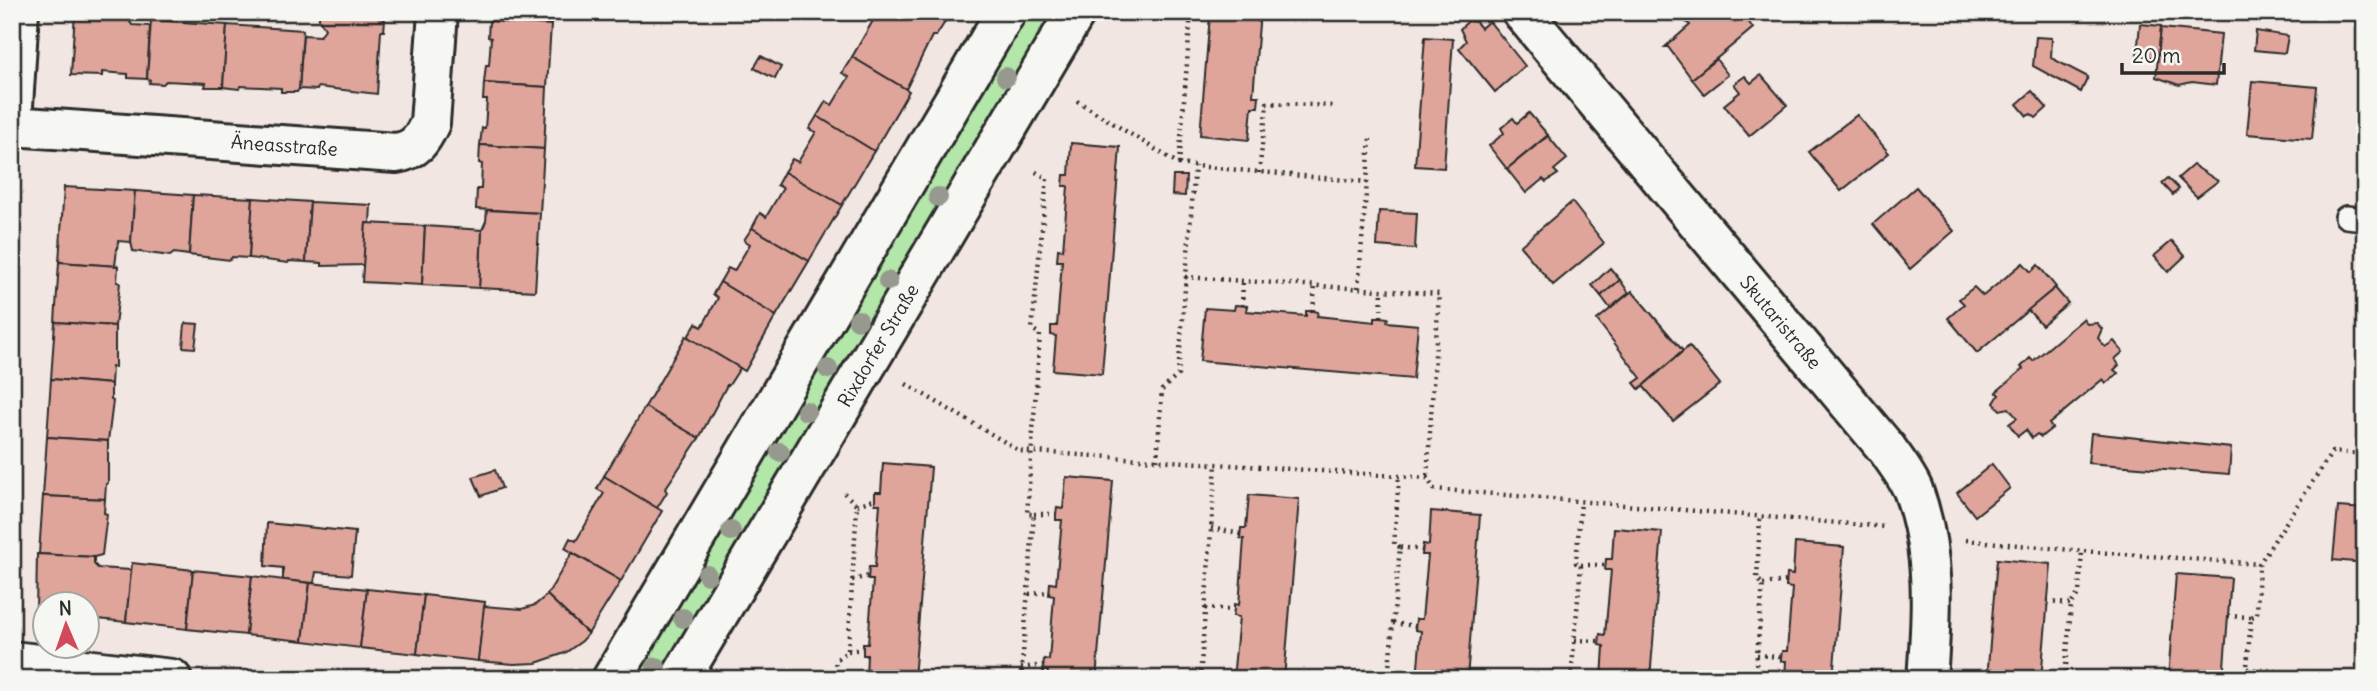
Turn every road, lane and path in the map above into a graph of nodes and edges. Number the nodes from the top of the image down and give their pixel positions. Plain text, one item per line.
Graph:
1 (19, 12) edge
2 (438, 12) edge
3 (1006, 12) edge
4 (1076, 12) edge
5 (1191, 12) edge
6 (1521, 12) edge
7 (1077, 101) dead end
8 (1334, 106) dead end
9 (12, 123) edge
10 (1370, 137) dead end
11 (1179, 164) junction
12 (1195, 166) junction
13 (1034, 171) dead end
14 (1259, 173) junction
15 (1367, 182) junction
16 (1185, 276) junction
17 (1243, 281) junction
18 (1315, 285) junction
19 (1358, 289) junction
20 (1382, 290) junction
21 (1242, 306) dead end
22 (1313, 312) dead end
23 (1381, 317) dead end
24 (906, 384) dead end
25 (1032, 452) junction
26 (2365, 454) edge
27 (1157, 460) junction
28 (1216, 464) junction
29 (1399, 476) junction
30 (1427, 478) junction
31 (845, 493) dead end
32 (875, 499) dead end
33 (1581, 502) junction
34 (857, 505) junction
35 (1034, 514) junction
36 (1056, 514) dead end
37 (1760, 517) junction
38 (1211, 528) junction
39 (1898, 528) dead end
40 (1241, 534) dead end
41 (1966, 540) dead end
42 (1400, 547) junction
43 (1423, 550) dead end
44 (2082, 551) junction
45 (2259, 564) junction
46 (1581, 565) junction
47 (1606, 565) dead end
48 (869, 576) dead end
49 (852, 580) junction
50 (1787, 581) dead end
51 (1763, 584) junction
52 (1049, 592) dead end
53 (1029, 594) junction
54 (2048, 602) dead end
55 (2071, 604) junction
56 (1205, 608) junction
57 (1234, 610) dead end
58 (2228, 616) dead end
59 (2251, 617) junction
60 (1393, 623) junction
61 (1416, 626) dead end
62 (1574, 640) junction
63 (1599, 641) dead end
64 (863, 649) dead end
65 (848, 651) junction
66 (1757, 655) junction
67 (1781, 657) dead end
68 (12, 661) edge
69 (1044, 665) dead end
70 (1021, 668) junction
71 (2247, 669) junction
72 (2041, 675) dead end
73 (2065, 678) edge
74 (2365, 678) edge
75 (172, 679) edge
76 (612, 679) edge
77 (680, 679) edge
78 (834, 679) edge
79 (1021, 679) edge
80 (1200, 679) edge
81 (1388, 679) edge
82 (1571, 679) edge
83 (1755, 679) edge
84 (1927, 679) edge
85 (2246, 679) edge

1 - 9 street
2 - 9 street, Äneasstraße
3 - 76 street
4 - 77 street, Rixdorfer Straße
5 - 11 path
6 - 84 street, Skutaristraße
7 - 11 path
8 - 14 path
10 - 15 path
11 - 12 path
12 - 14 path
12 - 16 path
13 - 25 path
14 - 15 path
15 - 19 path
16 - 17 path
16 - 27 path
17 - 18 path
17 - 21 path
18 - 19 path
18 - 22 path
19 - 20 path
20 - 23 path
20 - 30 path
24 - 25 path
25 - 27 path
25 - 35 path
26 - 45 path
27 - 28 path
28 - 29 path
28 - 38 path
29 - 30 path
29 - 42 path
30 - 33 path
31 - 34 path
32 - 34 path
33 - 37 path
33 - 46 path
34 - 49 path
35 - 36 path
35 - 53 path
37 - 39 path
37 - 51 path
38 - 40 path
38 - 56 path
41 - 44 path
42 - 43 path
42 - 60 path
44 - 45 path
44 - 55 path
45 - 59 path
46 - 47 path
46 - 62 path
48 - 49 path
49 - 65 path
50 - 51 path
51 - 66 path
52 - 53 path
53 - 70 path
54 - 55 path
55 - 73 path
56 - 57 path
56 - 80 path
58 - 59 path
59 - 71 path
60 - 61 path
60 - 81 path
62 - 63 path
62 - 82 path
64 - 65 path
65 - 78 path
66 - 67 path
66 - 83 path
68 - 75 street
69 - 70 path
70 - 79 path
71 - 74 path
71 - 85 path
72 - 73 path

